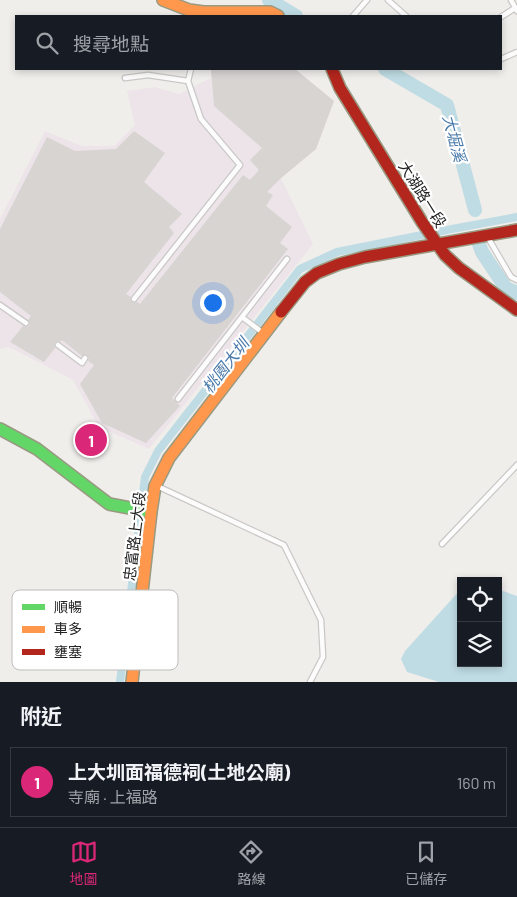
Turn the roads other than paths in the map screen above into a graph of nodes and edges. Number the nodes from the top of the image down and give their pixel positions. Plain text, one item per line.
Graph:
1 (163, 0) edge
2 (367, 0) edge
3 (388, 0) edge
4 (511, 0) edge
5 (516, 10) edge
6 (204, 14) edge
7 (276, 15) edge
8 (354, 15) edge
9 (405, 15) edge
10 (502, 16) edge
11 (517, 52) edge
12 (502, 59) edge
13 (191, 70) edge
14 (332, 70) edge
15 (125, 78) dead end
16 (188, 81) junction
17 (517, 230) edge
18 (487, 236) junction
19 (434, 240) junction
20 (287, 259) dead end
21 (517, 280) edge
22 (134, 299) dead end
23 (0, 305) edge
24 (517, 310) edge
25 (242, 317) junction
26 (26, 323) dead end
27 (263, 333) junction
28 (58, 345) dead end
29 (85, 358) dead end
30 (178, 399) dead end
31 (0, 429) edge
32 (517, 465) edge
33 (155, 486) junction
34 (148, 512) junction
35 (442, 544) dead end
36 (141, 590) edge
37 (310, 682) edge

1 - 6 street
2 - 8 lane
3 - 9 lane
4 - 5 lane
5 - 10 lane
6 - 7 street
11 - 12 lane
13 - 16 lane
14 - 19 street, 大湖路一段
15 - 16 lane
16 - 22 lane
17 - 18 street, 忠富路上大段
18 - 19 street, 忠富路上大段
18 - 21 lane
19 - 24 street, 大湖路一段
19 - 27 street, 忠富路上大段
20 - 25 lane
23 - 26 lane
25 - 27 lane
25 - 30 lane
27 - 33 street, 忠富路上大段
28 - 29 lane
31 - 34 street
32 - 35 lane
33 - 34 street, 忠富路上大段
33 - 37 lane
34 - 36 street, 忠富路上大段

